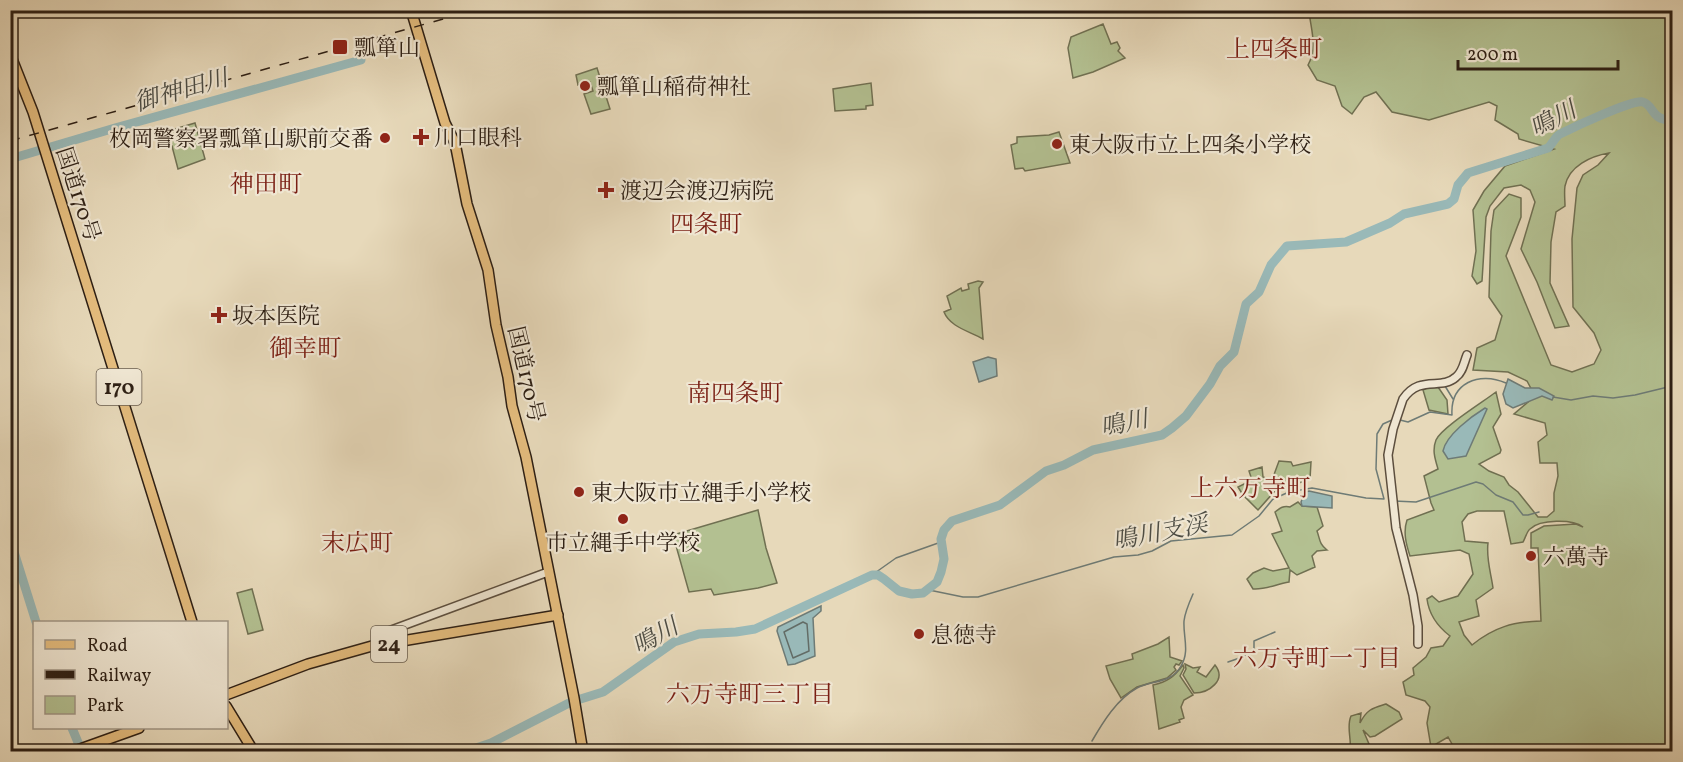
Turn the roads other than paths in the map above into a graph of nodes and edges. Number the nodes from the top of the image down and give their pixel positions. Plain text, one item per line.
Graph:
1 (411, 10) edge
2 (10, 54) edge
3 (1467, 355) dead end
4 (548, 572) junction
5 (558, 615) junction
6 (192, 621) edge
7 (1418, 644) dead end
8 (377, 646) junction
9 (228, 694) edge
10 (228, 709) edge
11 (136, 729) edge
12 (78, 749) edge
13 (254, 752) edge
14 (583, 752) edge

1 - 4 main road, 国道170号
2 - 6 main road, 国道170号 / 170
3 - 7 street
4 - 5 main road, 国道170号
4 - 8 street
5 - 8 main road, 24
5 - 14 main road, 国道170号
8 - 9 main road, 24
10 - 13 main road
11 - 12 main road

